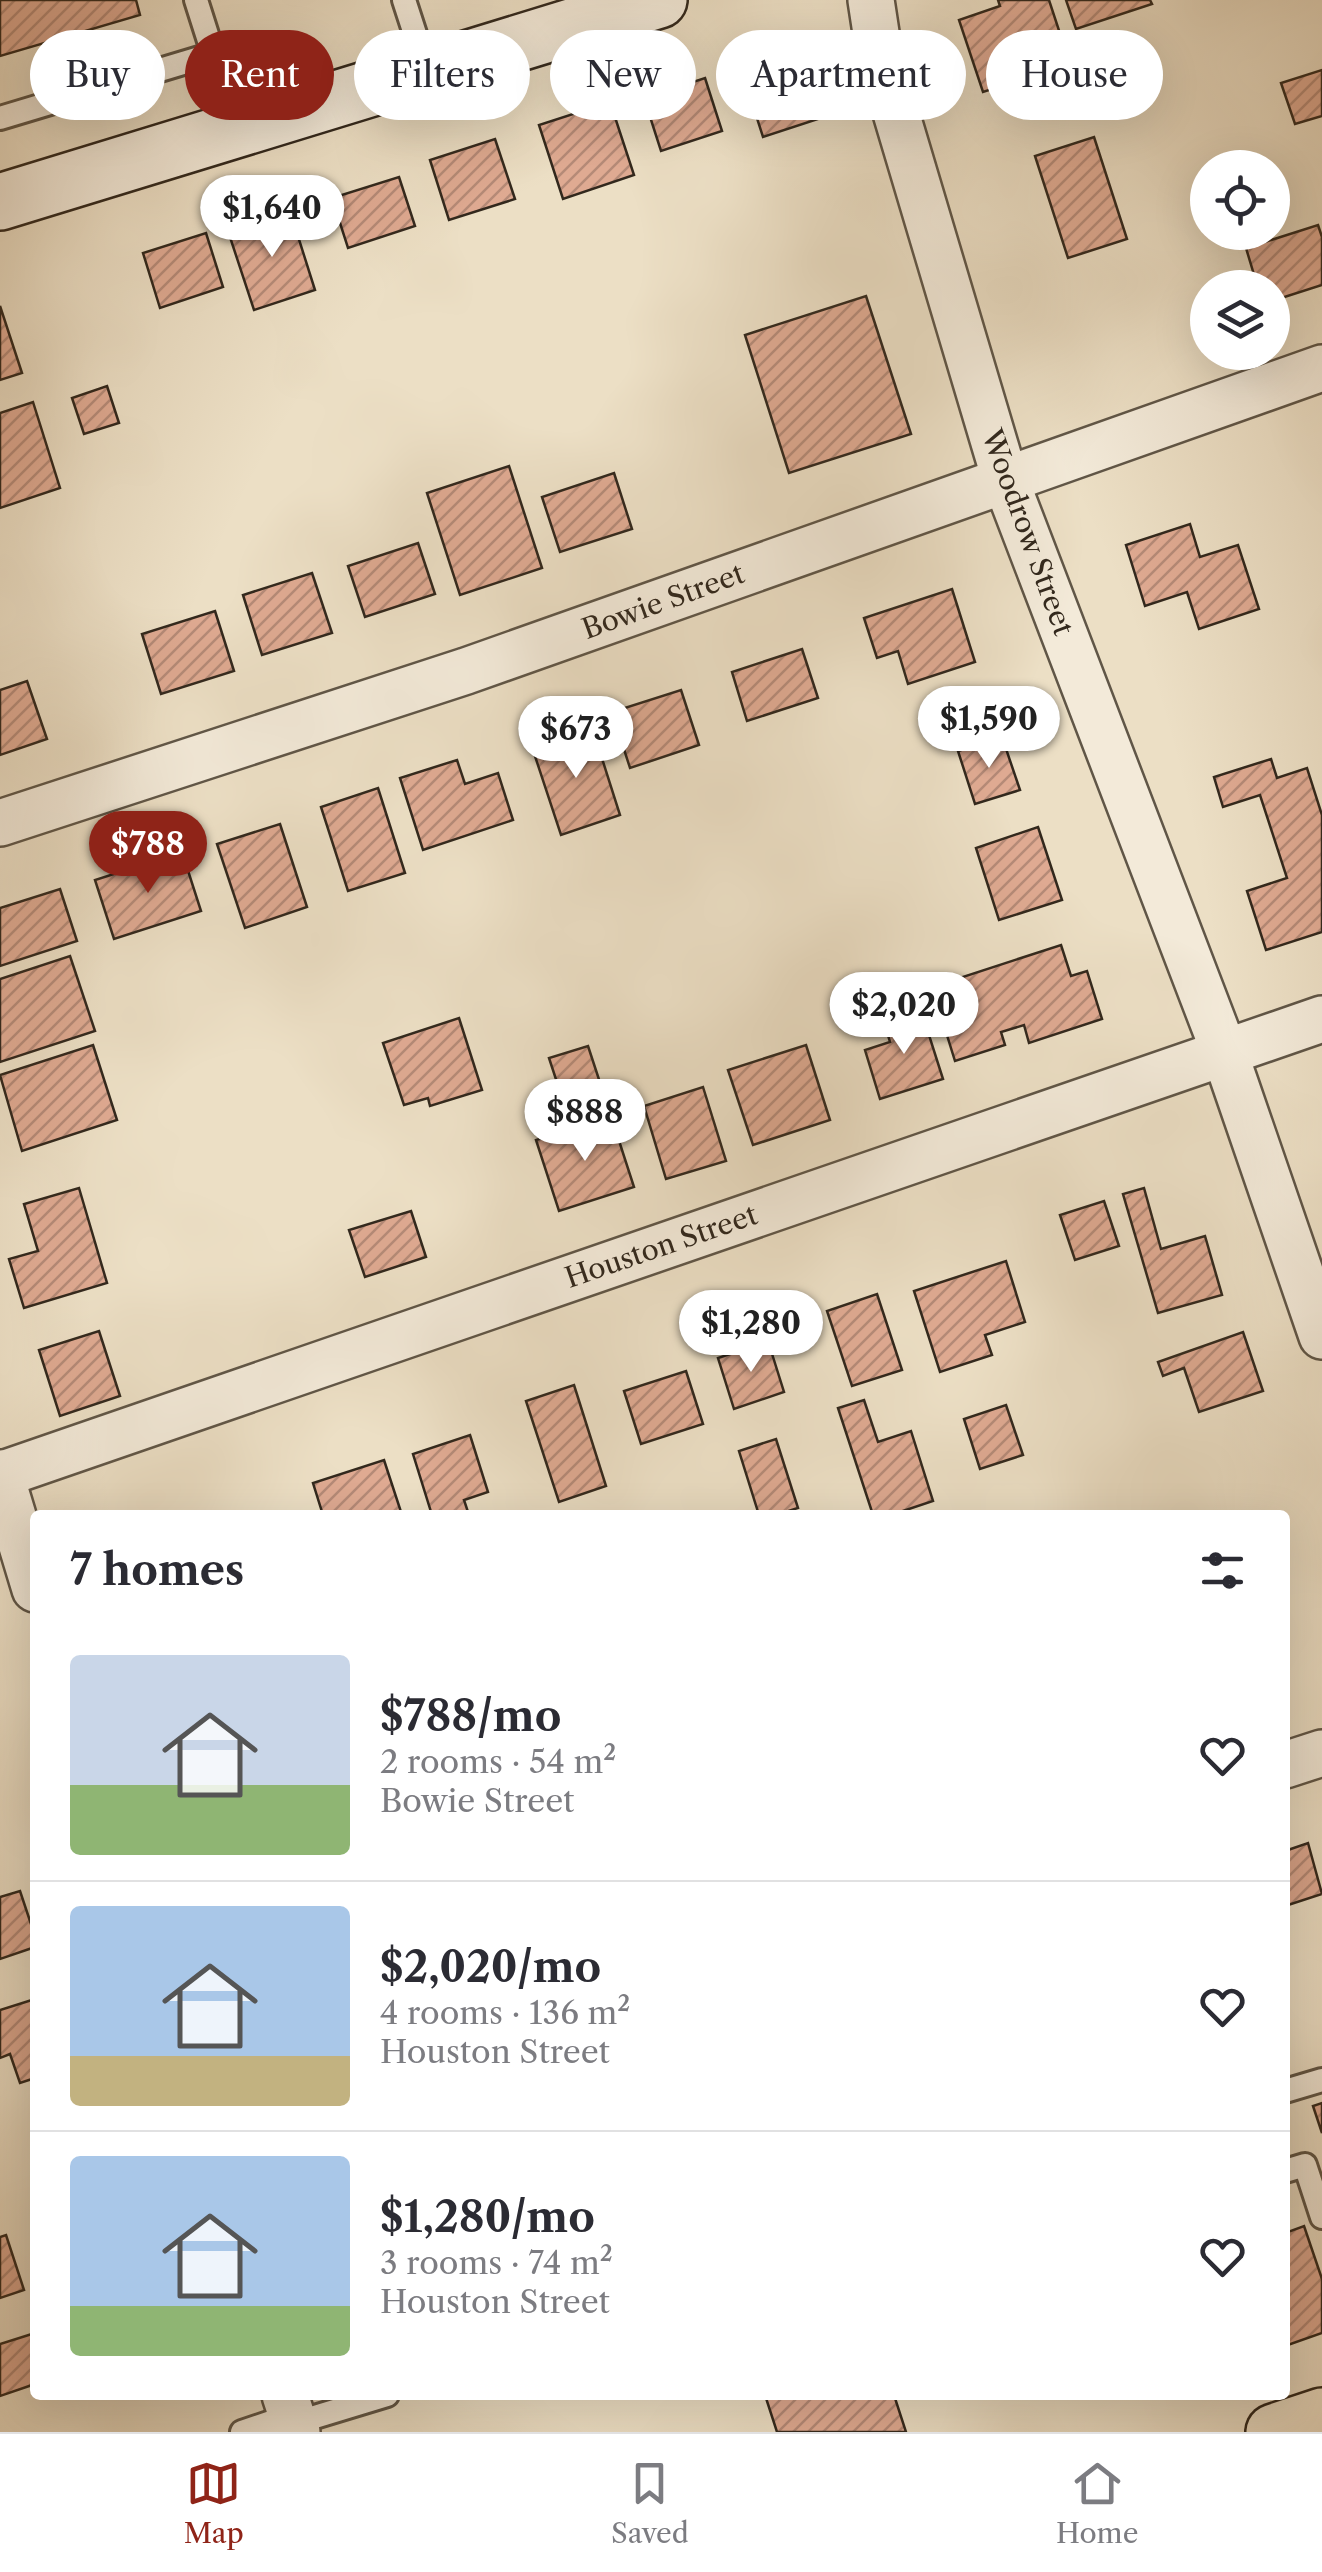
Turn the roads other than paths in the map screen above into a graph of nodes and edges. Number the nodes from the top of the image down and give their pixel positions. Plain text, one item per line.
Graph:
1 (196, 0) edge
2 (404, 0) edge
3 (658, 0) edge
4 (871, 0) edge
5 (205, 30) edge
6 (414, 30) edge
7 (530, 39) edge
8 (185, 62) edge
9 (354, 93) edge
10 (0, 118) edge
11 (234, 120) edge
12 (237, 129) junction
13 (0, 202) edge
14 (1322, 368) edge
15 (1005, 479) junction
16 (0, 822) edge
17 (1322, 1019) edge
18 (1224, 1051) junction
19 (1322, 1336) edge
20 (0, 1474) edge
21 (30, 1573) edge
22 (1322, 1753) edge
23 (1290, 1763) edge
24 (1322, 2080) edge
25 (1290, 2090) edge
26 (1290, 2169) edge
27 (1317, 2189) edge
28 (1322, 2217) edge
29 (364, 2400) edge
30 (292, 2416) edge
31 (1322, 2416) edge
32 (242, 2432) edge
33 (1274, 2432) edge

1 - 5 lane
2 - 6 lane
3 - 7 street
4 - 15 street, Woodrow Street
8 - 10 lane
9 - 12 street
11 - 12 lane
12 - 13 street
14 - 15 street, Bowie Street
15 - 16 street, Bowie Street
15 - 18 street, Woodrow Street
17 - 18 street, Houston Street
18 - 19 street, Woodrow Street
18 - 20 street, Houston Street
20 - 21 street
22 - 23 street
24 - 25 lane
26 - 27 lane
27 - 28 lane
29 - 30 lane
30 - 32 lane
31 - 33 main road

